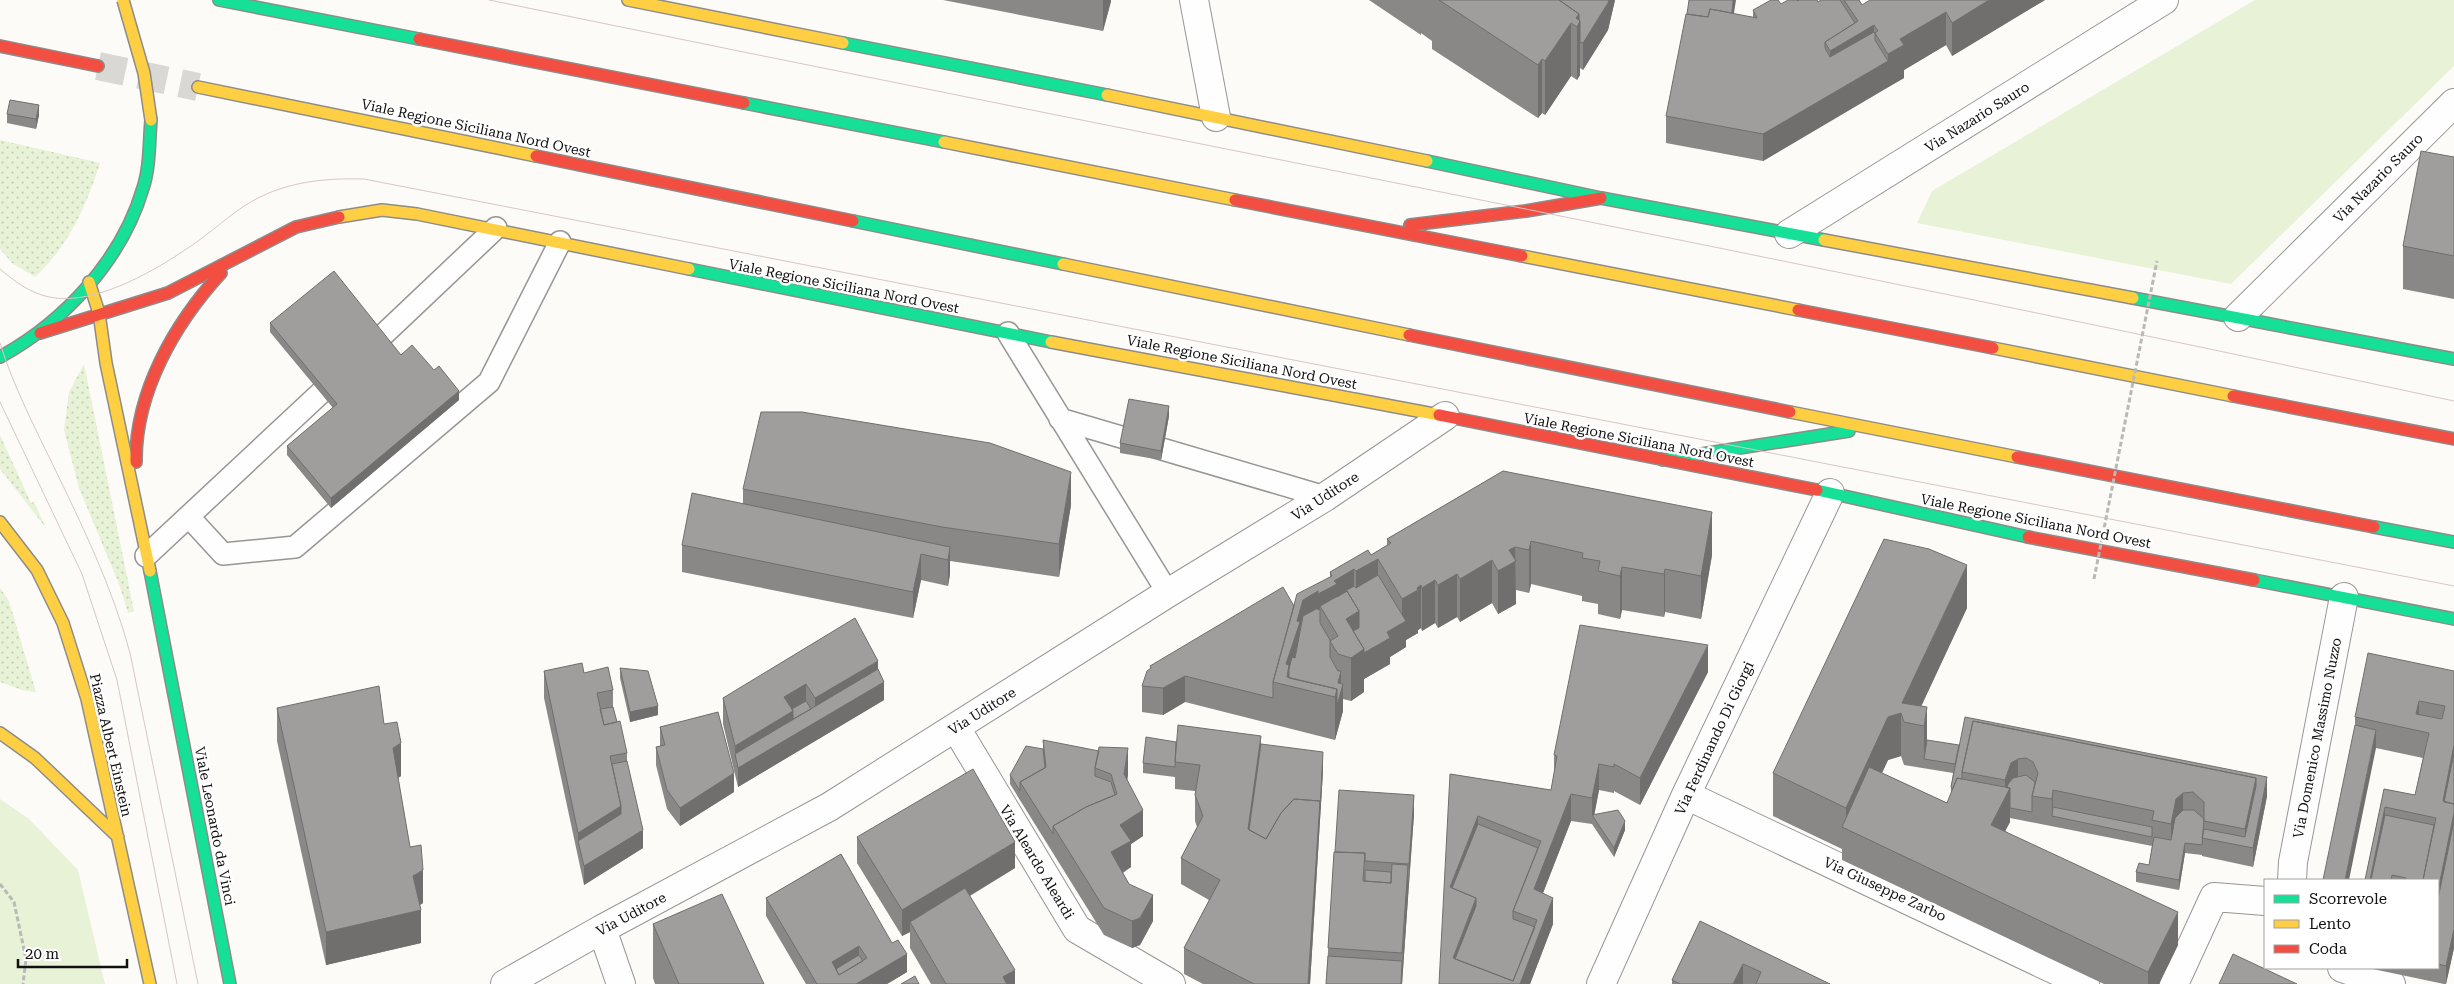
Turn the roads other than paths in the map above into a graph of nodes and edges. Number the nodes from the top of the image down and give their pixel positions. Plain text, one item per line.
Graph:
1 (123, 0) edge
2 (219, 0) edge
3 (628, 0) edge
4 (1194, 0) edge
5 (2164, 0) edge
6 (0, 46) edge
7 (98, 66) tunnel mouth
8 (198, 87) tunnel mouth
9 (2454, 103) edge
10 (1216, 117) junction
11 (1602, 198) junction
12 (496, 228) junction
13 (1384, 228) junction
14 (1789, 234) junction
15 (560, 242) junction
16 (239, 254) junction
17 (89, 282) junction
18 (99, 313) junction
19 (2238, 317) junction
20 (40, 333) junction
21 (1008, 334) junction
22 (0, 357) edge
23 (2454, 359) edge
24 (1445, 416) junction
25 (1060, 418) junction
26 (1866, 428) junction
27 (2454, 439) edge
28 (1663, 460) junction
29 (1830, 493) junction
30 (1325, 497) junction
31 (134, 499) junction
32 (189, 516) junction
33 (0, 522) edge
34 (2454, 542) edge
35 (146, 556) junction
36 (1168, 593) junction
37 (2344, 597) junction
38 (2454, 619) edge
39 (956, 728) junction
40 (0, 733) edge
41 (1686, 795) junction
42 (118, 837) junction
43 (2292, 879) edge
44 (2264, 901) edge
45 (602, 929) junction
46 (2345, 969) edge
47 (150, 984) edge
48 (230, 984) edge
49 (506, 984) edge
50 (620, 984) edge
51 (1171, 984) edge
52 (1601, 984) edge
53 (2085, 984) edge
54 (2174, 984) edge
55 (2391, 984) edge

1 - 17 street, bridge
2 - 13 street
3 - 10 street
4 - 10 street
5 - 14 street, Via Nazario Sauro
6 - 7 street
8 - 26 street, Viale Regione Siciliana Nord Ovest
9 - 19 street, Via Nazario Sauro
10 - 11 street
11 - 13 street
11 - 14 street
12 - 15 street, Viale Regione Siciliana Nord Ovest
12 - 16 street, Viale Regione Siciliana Nord Ovest
12 - 32 lane
13 - 27 street
14 - 19 street
15 - 21 street, Viale Regione Siciliana Nord Ovest
15 - 32 lane
16 - 18 street, Viale Regione Siciliana Nord Ovest
16 - 31 street
17 - 18 street
17 - 20 street
18 - 20 street, Viale Regione Siciliana Nord Ovest
18 - 31 street
19 - 23 street
20 - 22 street
21 - 24 street, Viale Regione Siciliana Nord Ovest
21 - 25 lane
24 - 28 street, Viale Regione Siciliana Nord Ovest
24 - 30 street, Via Uditore
25 - 30 lane
25 - 36 lane
26 - 28 street
26 - 34 street, Viale Regione Siciliana Nord Ovest
28 - 29 street, Viale Regione Siciliana Nord Ovest
29 - 37 street, Viale Regione Siciliana Nord Ovest
29 - 41 street, Via Ferdinando Di Giorgi
30 - 36 street, Via Uditore
31 - 35 street
32 - 35 lane
33 - 42 street, Piazza Albert Einstein
35 - 48 street, Viale Leonardo da Vinci
36 - 39 street, Via Uditore
37 - 38 street, Viale Regione Siciliana Nord Ovest
37 - 43 street, Via Domenico Massimo Nuzzo
39 - 45 street, Via Uditore
39 - 51 street, Via Aleardo Aleardi
40 - 42 street, Piazza Albert Einstein
41 - 52 street, Via Ferdinando Di Giorgi
41 - 53 street, Via Giuseppe Zarbo
42 - 47 street
44 - 54 street
45 - 49 street, Via Uditore
45 - 50 street
46 - 55 street

